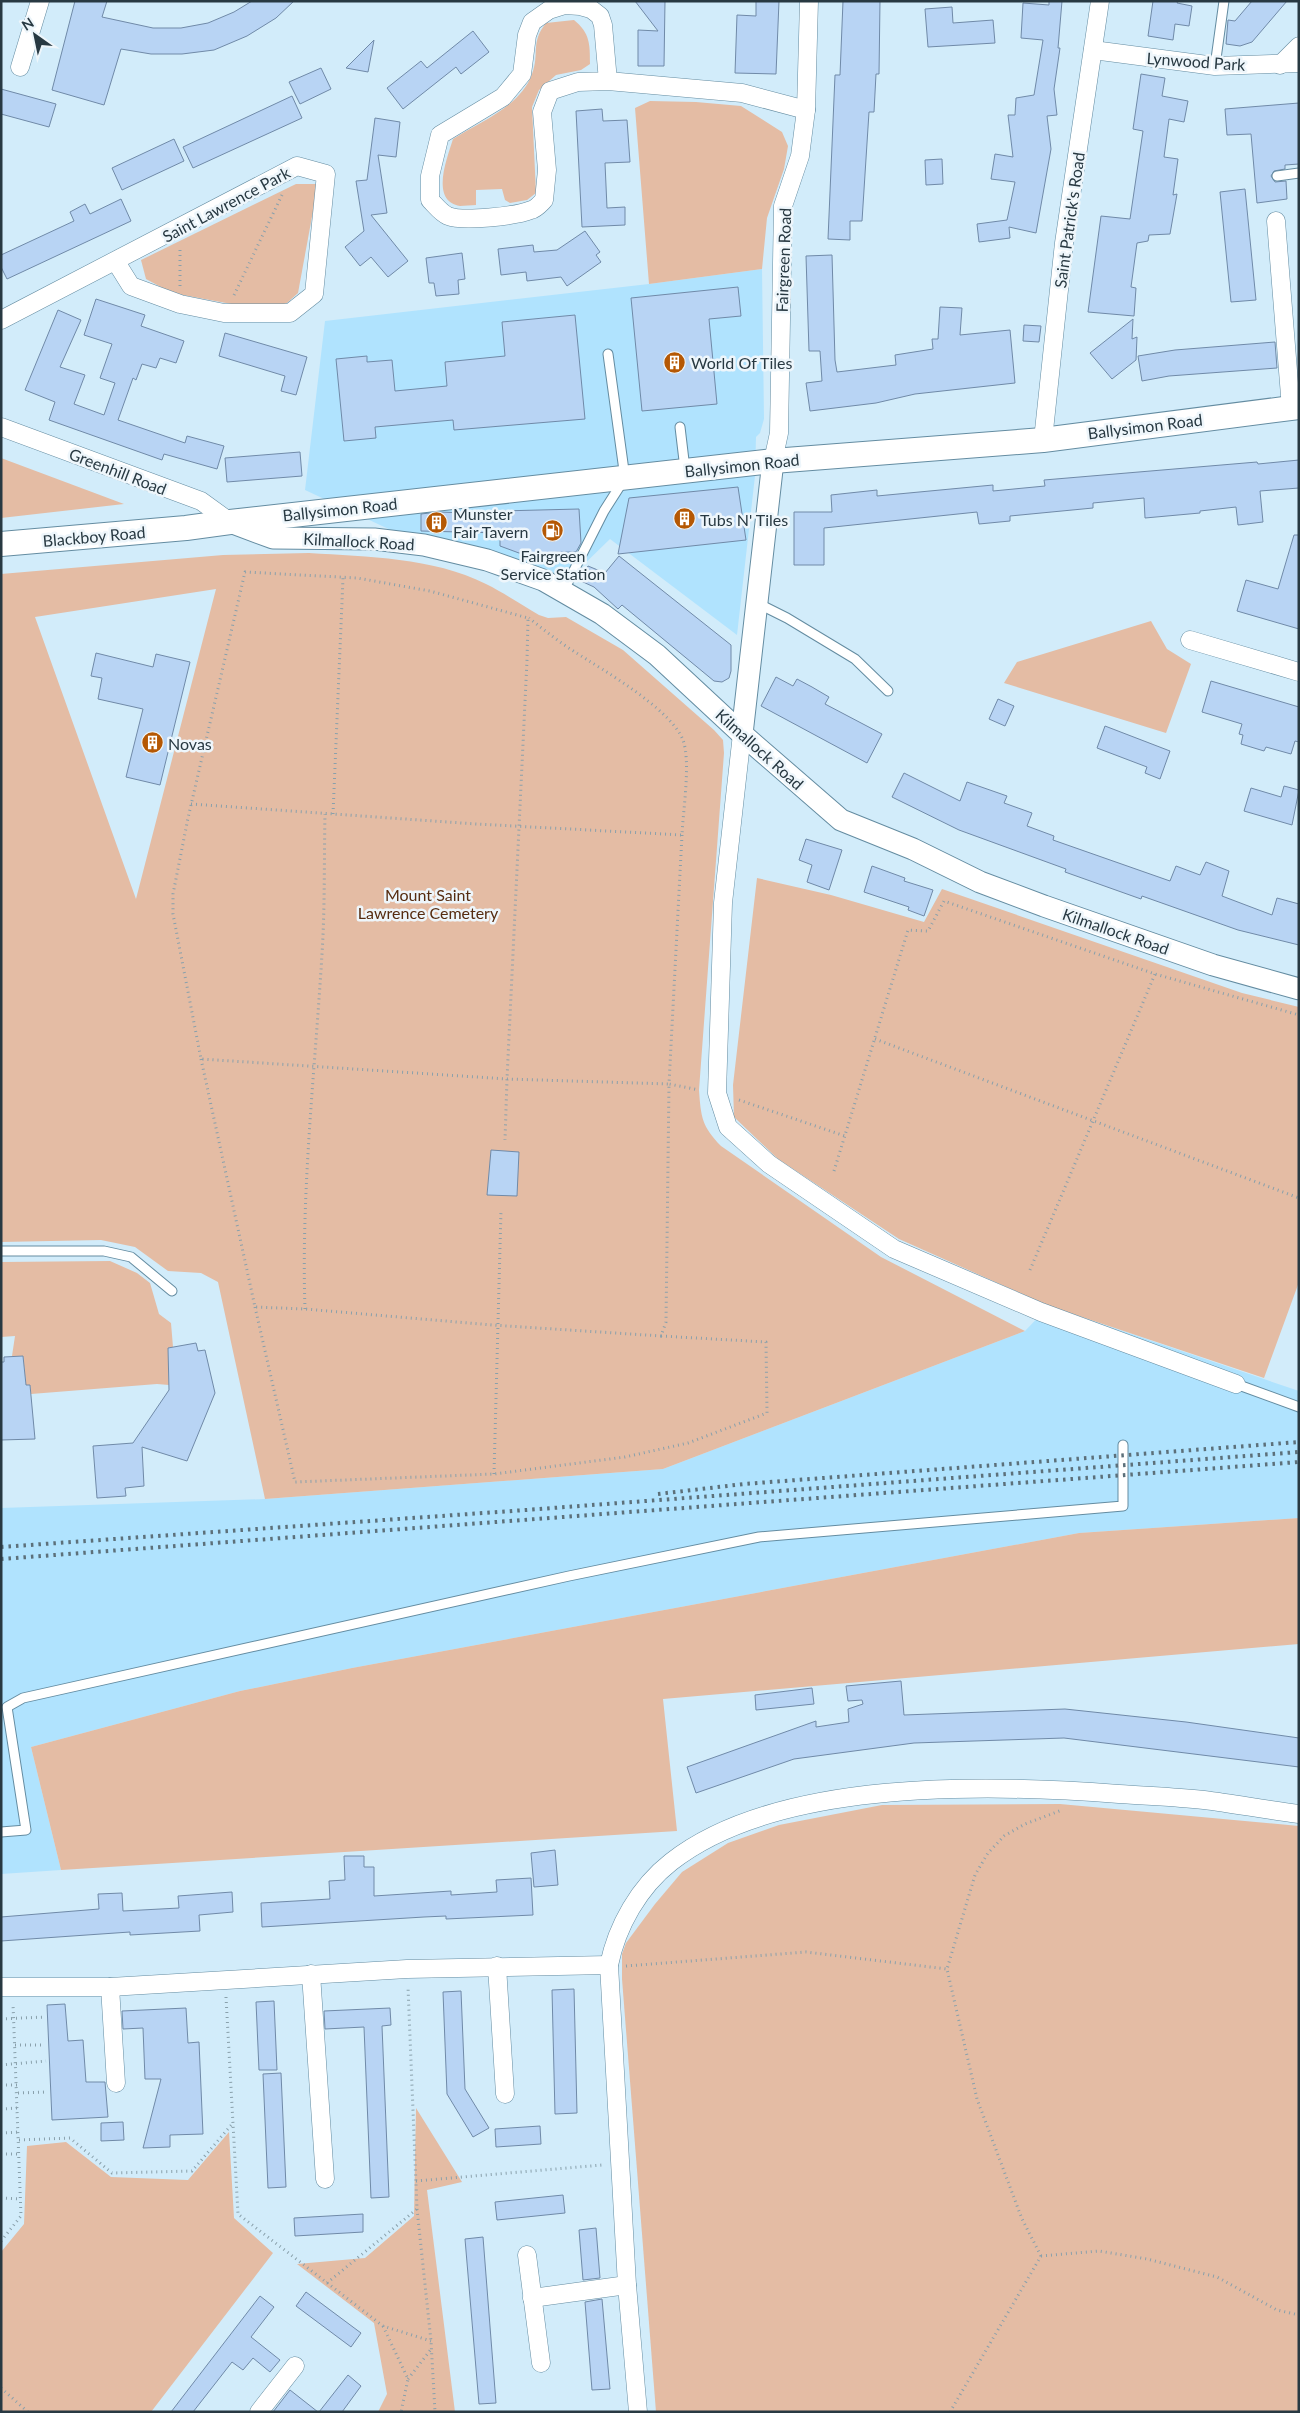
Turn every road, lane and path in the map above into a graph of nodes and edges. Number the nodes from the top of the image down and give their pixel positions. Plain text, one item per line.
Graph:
1 (40, 1) edge
2 (809, 1) edge
3 (1100, 1) edge
4 (1224, 1) edge
5 (1299, 46) edge
6 (1093, 50) junction
7 (1299, 63) edge
8 (1280, 65) junction
9 (1215, 66) junction
10 (20, 67) dead end
11 (608, 81) junction
12 (806, 110) junction
13 (297, 166) junction
14 (1299, 173) edge
15 (1277, 176) dead end
16 (1276, 221) dead end
17 (181, 228) junction
18 (116, 262) junction
19 (180, 304) junction
20 (224, 313) junction
21 (1, 320) edge
22 (608, 354) dead end
23 (1295, 407) edge
24 (1, 427) edge
25 (680, 427) dead end
26 (1043, 440) junction
27 (774, 461) junction
28 (685, 471) junction
29 (625, 478) junction
30 (230, 522) junction
31 (186, 528) joint
32 (1, 544) edge
33 (343, 578) junction
34 (563, 592) junction
35 (757, 603) junction
36 (528, 618) junction
37 (1190, 640) dead end
38 (1299, 672) edge
39 (888, 691) dead end
40 (742, 734) junction
41 (191, 804) junction
42 (326, 814) junction
43 (333, 814) junction
44 (519, 826) junction
45 (682, 835) junction
46 (1155, 974) junction
47 (1299, 989) edge
48 (1299, 1015) edge
49 (875, 1039) junction
50 (202, 1059) junction
51 (315, 1067) junction
52 (507, 1079) junction
53 (670, 1084) junction
54 (717, 1093) junction
55 (1093, 1121) junction
56 (845, 1136) junction
57 (505, 1140) dead end
58 (834, 1171) dead end
59 (1299, 1198) edge
60 (501, 1210) dead end
61 (1, 1251) edge
62 (1030, 1270) dead end
63 (172, 1290) dead end
64 (256, 1307) junction
65 (305, 1309) junction
66 (498, 1325) junction
67 (661, 1336) junction
68 (1236, 1384) joint
69 (1299, 1407) edge
70 (1122, 1445) dead end
71 (494, 1474) junction
72 (1072, 1790) junction
73 (1299, 1814) edge
74 (1, 1832) edge
75 (609, 1965) junction
76 (497, 1966) junction
77 (407, 1969) junction
78 (947, 1969) junction
79 (311, 1974) junction
80 (226, 1981) junction
81 (7, 1986) edge
82 (110, 1986) junction
83 (45, 2017) dead end
84 (14, 2018) junction
85 (1, 2019) edge
86 (43, 2044) dead end
87 (15, 2045) junction
88 (46, 2061) dead end
89 (16, 2064) junction
90 (1, 2065) edge
91 (116, 2083) dead end
92 (17, 2085) junction
93 (1, 2086) edge
94 (47, 2092) dead end
95 (17, 2094) junction
96 (505, 2094) dead end
97 (18, 2108) junction
98 (1, 2109) edge
99 (234, 2123) junction
100 (19, 2132) junction
101 (1, 2133) edge
102 (19, 2140) junction
103 (1, 2154) edge
104 (20, 2154) junction
105 (620, 2164) junction
106 (325, 2179) dead end
107 (416, 2181) junction
108 (1, 2198) edge
109 (20, 2199) junction
110 (417, 2209) junction
111 (2, 2239) edge
112 (527, 2255) dead end
113 (1041, 2256) junction
114 (327, 2283) junction
115 (627, 2285) junction
116 (532, 2298) junction
117 (1299, 2315) edge
118 (383, 2326) junction
119 (432, 2341) junction
120 (432, 2348) junction
121 (541, 2363) dead end
122 (294, 2366) dead end
123 (408, 2379) junction
124 (1, 2388) edge
125 (28, 2412) edge
126 (259, 2412) edge
127 (401, 2412) edge
128 (436, 2412) edge
129 (638, 2412) edge
130 (950, 2412) edge

1 - 10 street
2 - 12 street, Fairgreen Road
3 - 6 street, Saint Patrick's Road
4 - 9 lane
5 - 8 street
6 - 9 street, Lynwood Park
6 - 26 street, Saint Patrick's Road
7 - 8 street, Lynwood Park
8 - 9 street, Lynwood Park
11 - 11 street
11 - 12 street
12 - 27 street, Fairgreen Road
13 - 17 street, Saint Lawrence Park
13 - 20 path
13 - 20 street, Saint Lawrence Park
14 - 15 lane
16 - 23 street
17 - 18 street, Saint Lawrence Park
17 - 19 path
18 - 19 street, Saint Lawrence Park
18 - 21 street, Saint Lawrence Park
19 - 20 street, Saint Lawrence Park
22 - 29 lane
23 - 26 main road, Ballysimon Road
24 - 30 street, Greenhill Road
25 - 28 lane
26 - 27 main road, Ballysimon Road
27 - 28 main road, Ballysimon Road
27 - 35 street
28 - 29 main road, Ballysimon Road
29 - 30 main road, Ballysimon Road
29 - 34 lane
30 - 31 main road, Ballysimon Road
30 - 34 street, Kilmallock Road
31 - 32 main road, Blackboy Road
33 - 36 path
33 - 41 path
33 - 43 path
34 - 40 street, Kilmallock Road
35 - 39 lane
35 - 40 street
36 - 44 path
36 - 45 path
37 - 38 street
40 - 47 street, Kilmallock Road
40 - 54 street
41 - 42 path
41 - 50 path
42 - 43 path
42 - 51 path
43 - 44 path
44 - 45 path
44 - 52 path
45 - 53 path
46 - 48 path
46 - 49 path
46 - 55 path
49 - 55 path
49 - 56 path
50 - 51 path
50 - 64 path
51 - 52 path
51 - 65 path
52 - 53 path
52 - 57 path
53 - 54 path
53 - 67 path
54 - 56 path
54 - 68 street
55 - 59 path
55 - 62 path
56 - 58 path
60 - 66 path
61 - 63 lane
64 - 65 path
64 - 71 path
65 - 66 path
66 - 67 path
66 - 71 path
67 - 71 path
68 - 69 lane
70 - 74 lane
72 - 73 street
72 - 75 street
72 - 78 path
75 - 76 street
75 - 78 path
75 - 105 street
76 - 77 street
76 - 96 street
77 - 79 street
77 - 107 path
78 - 113 path
79 - 80 street
79 - 106 street
80 - 82 street
80 - 99 path
81 - 82 street
81 - 84 path
82 - 91 street
83 - 84 path
84 - 85 path
84 - 87 path
86 - 87 path
87 - 89 path
88 - 89 path
89 - 90 path
89 - 92 path
92 - 93 path
92 - 95 path
94 - 95 path
95 - 97 path
97 - 98 path
97 - 100 path
99 - 102 path
99 - 114 path
100 - 101 path
100 - 102 path
102 - 104 path
103 - 104 path
104 - 109 path
105 - 107 path
105 - 115 street
107 - 110 path
108 - 109 path
109 - 111 path
110 - 114 path
110 - 119 path
112 - 116 street
113 - 117 path
113 - 130 path
114 - 118 path
115 - 116 street
115 - 129 street
116 - 121 street
118 - 119 path
118 - 123 path
119 - 120 path
120 - 123 path
120 - 128 path
122 - 126 street
123 - 127 path
124 - 125 path

